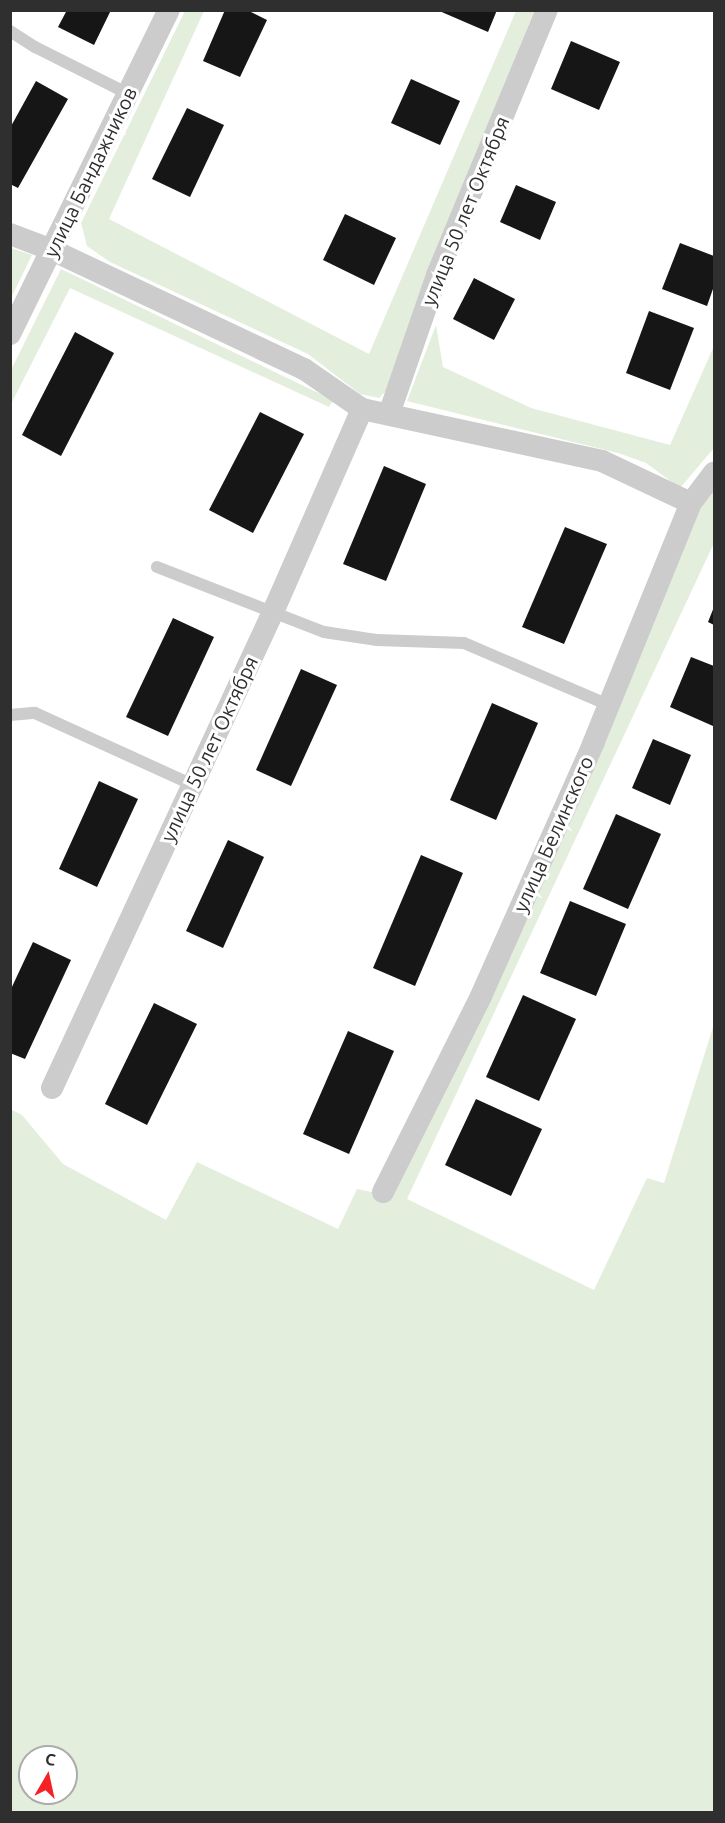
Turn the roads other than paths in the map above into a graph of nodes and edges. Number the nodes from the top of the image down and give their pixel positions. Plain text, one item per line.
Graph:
1 (169, 10) edge
2 (547, 10) edge
3 (10, 31) edge
4 (129, 94) junction
5 (10, 234) edge
6 (52, 250) junction
7 (10, 334) edge
8 (362, 409) junction
9 (389, 414) junction
10 (714, 473) edge
11 (691, 502) junction
12 (157, 567) dead end
13 (273, 612) junction
14 (609, 705) junction
15 (10, 716) edge
16 (193, 785) junction
17 (52, 1088) dead end
18 (383, 1192) dead end

1 - 4 street, улица Бандажников
2 - 9 street, улица 50 лет Октября
3 - 4 lane
4 - 6 street, улица Бандажников
5 - 6 street
6 - 7 street, улица Бандажников
6 - 8 street
8 - 9 street
8 - 13 street, улица 50 лет Октября
9 - 11 street
10 - 11 street, улица Белинского
11 - 14 street, улица Белинского
12 - 13 lane
13 - 14 lane
13 - 16 street, улица 50 лет Октября
14 - 18 street, улица Белинского
15 - 16 lane
16 - 17 street, улица 50 лет Октября

